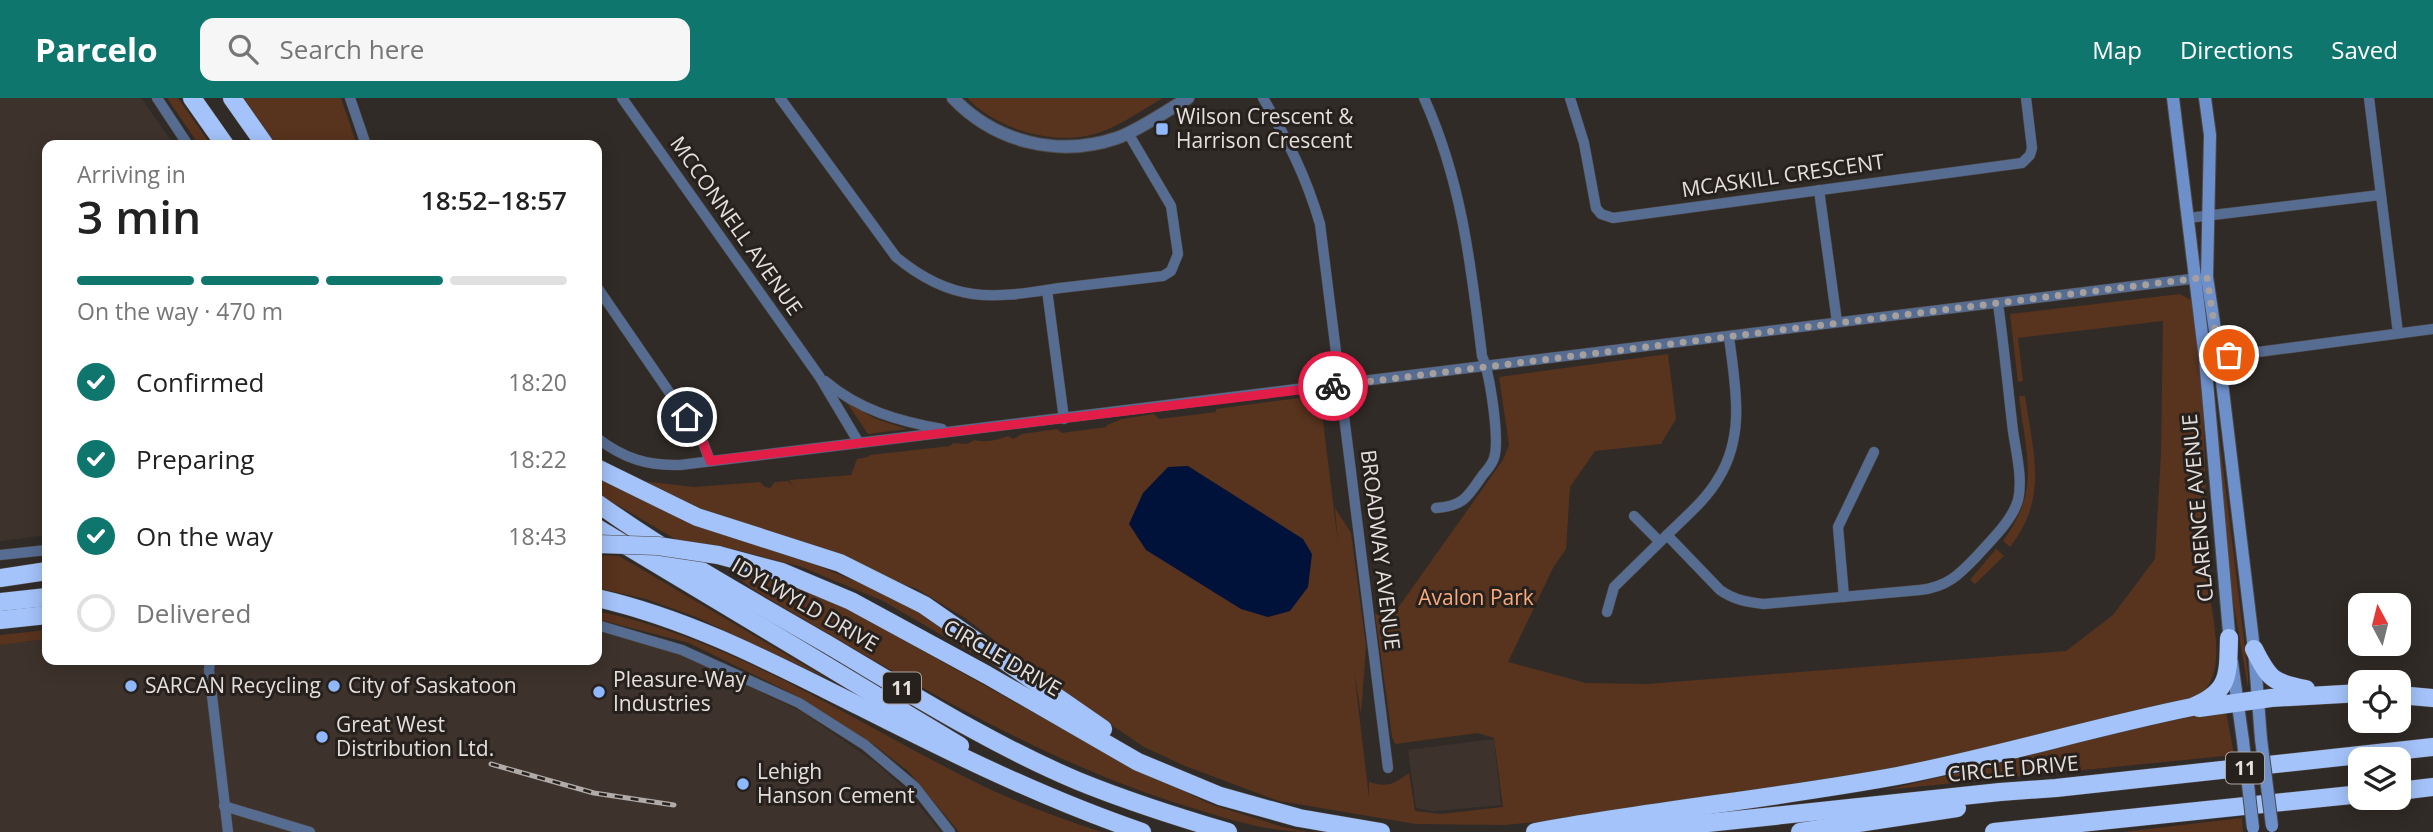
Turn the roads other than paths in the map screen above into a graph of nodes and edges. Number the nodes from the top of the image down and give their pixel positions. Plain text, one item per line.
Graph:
1 (157, 98) edge
2 (192, 98) edge
3 (232, 98) edge
4 (350, 98) edge
5 (622, 98) edge
6 (780, 98) edge
7 (953, 98) edge
8 (1188, 98) edge
9 (1263, 98) edge
10 (1424, 98) edge
11 (1570, 98) edge
12 (2026, 98) edge
13 (2173, 98) edge
14 (2205, 98) edge
15 (2369, 98) edge
16 (1129, 133) junction
17 (185, 140) edge
18 (221, 140) edge
19 (261, 140) edge
20 (364, 140) edge
21 (1819, 190) junction
22 (2381, 195) junction
23 (2209, 215) junction
24 (2188, 218) junction
25 (2201, 278) junction
26 (1047, 290) junction
27 (602, 294) edge
28 (1998, 304) junction
29 (1837, 322) junction
30 (2433, 329) edge
31 (2398, 333) junction
32 (1729, 337) junction
33 (2219, 357) junction
34 (2204, 359) junction
35 (1487, 366) junction
36 (819, 376) junction
37 (1340, 385) junction
38 (1064, 419) junction
39 (953, 432) junction
40 (602, 441) edge
41 (859, 443) junction
42 (1874, 452) dead end
43 (710, 461) junction
44 (602, 470) edge
45 (602, 507) edge
46 (1436, 508) dead end
47 (1634, 516) dead end
48 (602, 531) edge
49 (1663, 538) junction
50 (602, 544) edge
51 (42, 551) edge
52 (0, 555) edge
53 (42, 572) edge
54 (0, 578) edge
55 (42, 581) edge
56 (0, 585) edge
57 (1844, 597) junction
58 (42, 598) edge
59 (602, 600) edge
60 (0, 603) edge
61 (1607, 612) dead end
62 (42, 616) edge
63 (0, 620) edge
64 (602, 626) edge
65 (2229, 638) junction
66 (2254, 649) junction
67 (210, 665) edge
68 (2348, 694) edge
69 (2341, 695) junction
70 (2411, 696) edge
71 (2433, 698) edge
72 (2258, 699) junction
73 (2238, 702) junction
74 (2151, 715) junction
75 (2433, 747) edge
76 (1388, 768) dead end
77 (1182, 779) junction
78 (1022, 784) junction
79 (2433, 787) edge
80 (2056, 788) junction
81 (2411, 789) edge
82 (2348, 795) edge
83 (224, 806) junction
84 (2273, 829) edge
85 (2254, 830) edge
86 (228, 832) edge
87 (310, 832) edge
88 (950, 832) edge
89 (1142, 832) edge
90 (1228, 832) edge
91 (1381, 832) edge
92 (1535, 832) edge
93 (1597, 832) edge
94 (1800, 832) edge
95 (1994, 832) edge

1 - 17 street
2 - 18 highway
3 - 19 highway
4 - 20 street
5 - 36 street, MCCONNELL AVENUE
6 - 26 street
7 - 16 street
8 - 16 street
9 - 37 street, BROADWAY AVENUE
10 - 35 street
11 - 21 street, MCASKILL CRESCENT
12 - 21 street, MCASKILL CRESCENT
13 - 24 main road, CLARENCE AVENUE
14 - 23 main road, CLARENCE AVENUE
15 - 22 street
16 - 26 street
21 - 29 street
22 - 23 street
22 - 31 street
23 - 24 street
23 - 25 main road, CLARENCE AVENUE
24 - 25 main road, CLARENCE AVENUE
25 - 28 street
25 - 33 main road, CLARENCE AVENUE
25 - 34 main road, CLARENCE AVENUE
26 - 38 street
27 - 43 street
28 - 29 street
28 - 57 street
29 - 32 street
30 - 31 street
31 - 33 street
32 - 35 street
32 - 49 street
33 - 34 street
33 - 66 main road, CLARENCE AVENUE
34 - 65 main road, CLARENCE AVENUE
35 - 37 street
35 - 46 street
36 - 39 street, MCCONNELL AVENUE
36 - 41 street, MCCONNELL AVENUE
37 - 38 street
37 - 76 street, BROADWAY AVENUE
38 - 39 street
39 - 41 street
40 - 43 street
41 - 43 street
42 - 57 street
44 - 77 highway
45 - 90 highway, IDYLWYLD DRIVE / 11
47 - 49 street
48 - 78 highway, IDYLWYLD DRIVE / 11
49 - 57 street
49 - 61 street
50 - 77 highway, CIRCLE DRIVE / 11, bridge
51 - 52 street
53 - 54 highway
55 - 56 highway
58 - 60 highway
59 - 78 highway, 11
62 - 63 highway
64 - 88 street
65 - 73 main road, CLARENCE AVENUE
65 - 74 highway
66 - 69 highway
66 - 72 main road, CLARENCE AVENUE
67 - 83 street
68 - 69 highway
69 - 72 highway
70 - 71 highway
72 - 73 highway
72 - 84 main road, CLARENCE AVENUE, bridge
73 - 74 highway
73 - 85 main road, CLARENCE AVENUE, bridge
74 - 92 highway
75 - 80 highway, CIRCLE DRIVE / 11
77 - 91 highway, CIRCLE DRIVE / 11
78 - 89 highway, 11
79 - 81 highway
80 - 93 highway, CIRCLE DRIVE / 11
80 - 94 highway, 11
82 - 95 highway, 11
83 - 86 street
83 - 87 street

